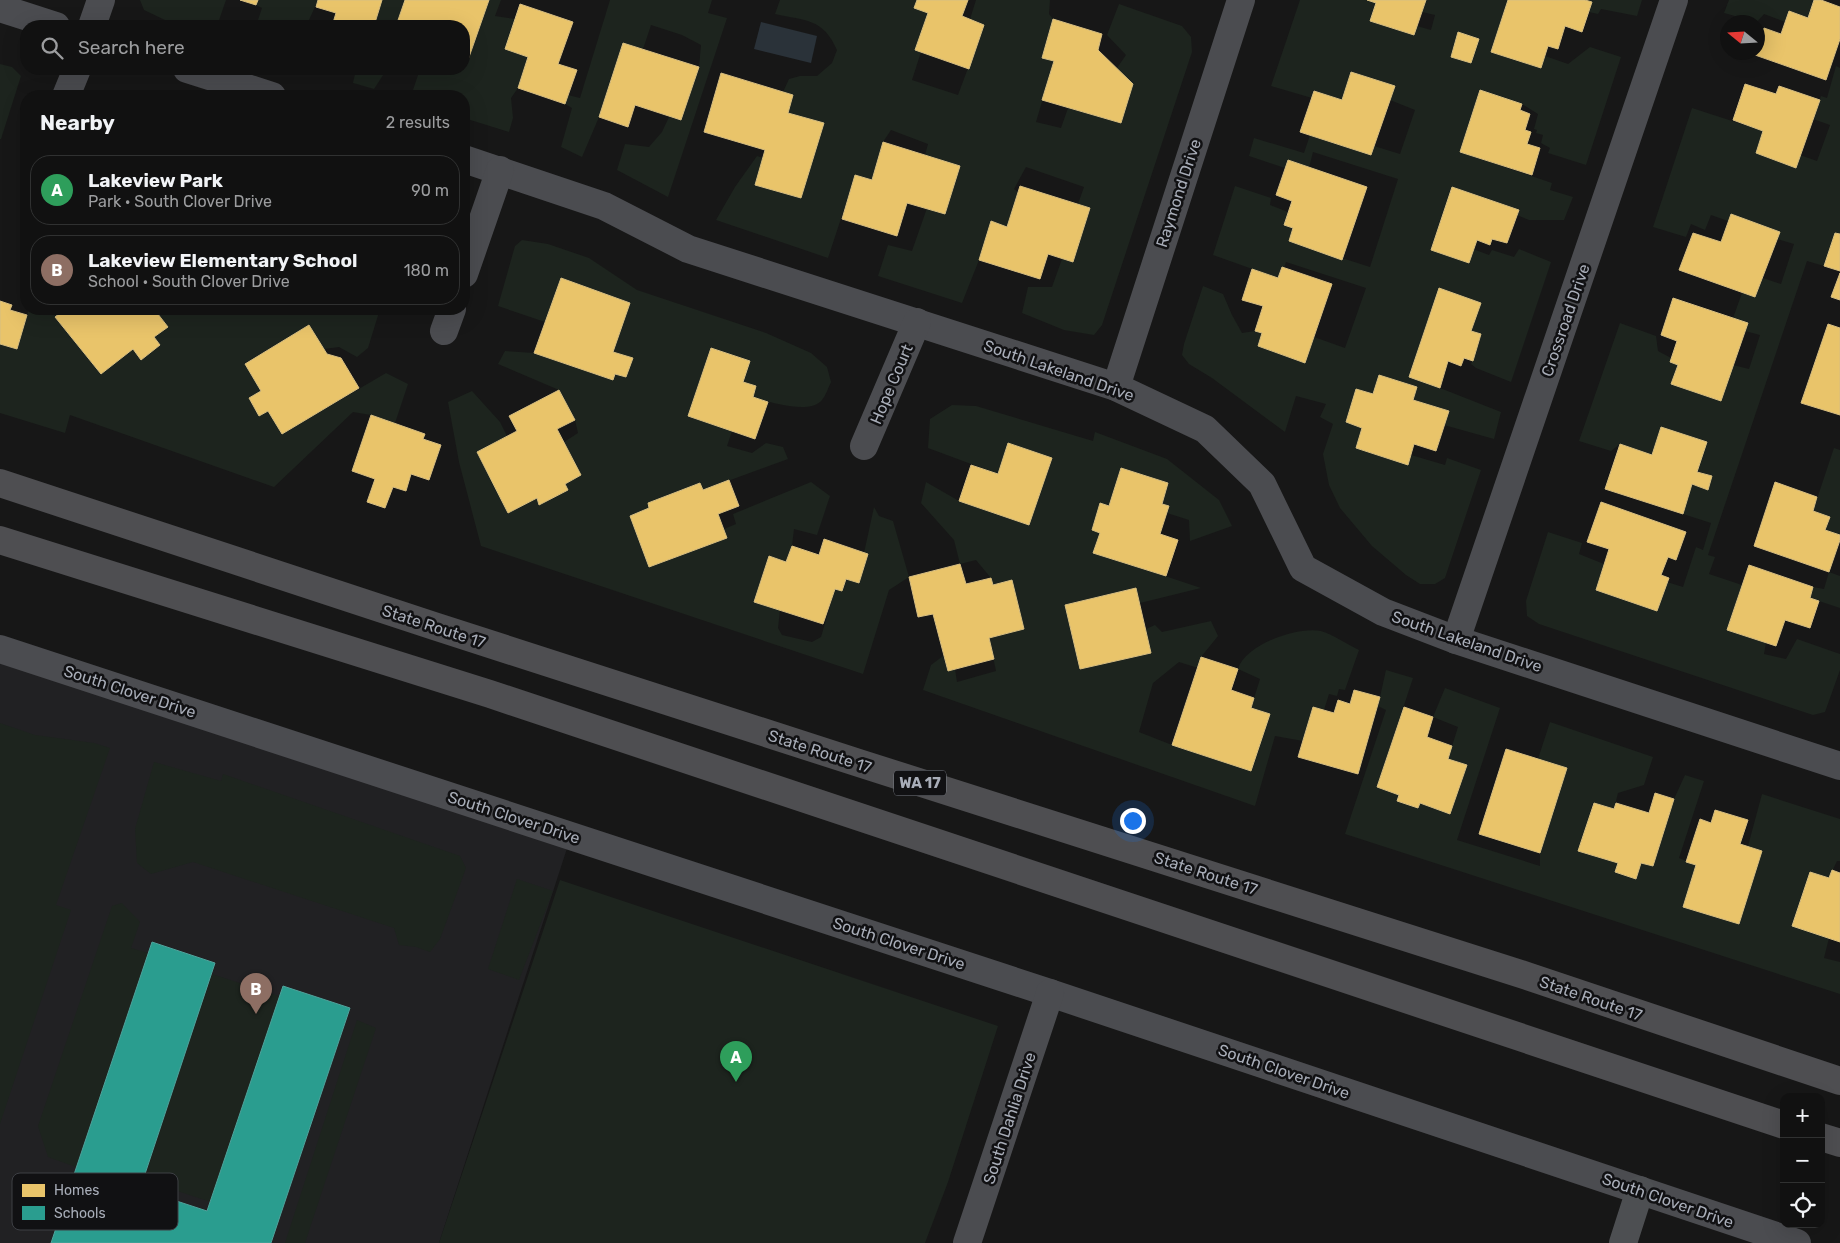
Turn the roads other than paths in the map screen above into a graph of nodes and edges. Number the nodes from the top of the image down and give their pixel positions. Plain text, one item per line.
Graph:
1 (101, 0) edge
2 (1241, 0) edge
3 (1674, 0) edge
4 (0, 8) edge
5 (37, 20) edge
6 (94, 20) edge
7 (75, 75) edge
8 (206, 75) edge
9 (68, 90) edge
10 (253, 90) edge
11 (470, 160) edge
12 (500, 170) junction
13 (470, 257) edge
14 (917, 322) junction
15 (1116, 387) junction
16 (864, 446) dead end
17 (0, 483) edge
18 (0, 540) edge
19 (1456, 640) junction
20 (0, 649) edge
21 (1840, 766) edge
22 (1050, 993) junction
23 (1840, 1081) edge
24 (1780, 1124) edge
25 (1824, 1138) edge
26 (1840, 1144) edge
27 (1640, 1190) junction
28 (967, 1243) edge
29 (1623, 1243) edge
30 (1797, 1243) edge

1 - 6 street
2 - 15 street, Raymond Drive
3 - 19 street, Crossroad Drive
4 - 5 street
7 - 9 street
8 - 10 street
11 - 12 street, South Lakeland Drive
12 - 13 street
12 - 14 street, South Lakeland Drive
14 - 15 street, South Lakeland Drive
14 - 16 street, Hope Court
15 - 19 street, South Lakeland Drive
17 - 23 highway, State Route 17 / WA 17
18 - 24 highway
19 - 21 street, South Lakeland Drive
20 - 22 street, South Clover Drive
22 - 27 street, South Clover Drive
22 - 28 street, South Dahlia Drive
25 - 26 highway
27 - 29 main road
27 - 30 street, South Clover Drive

